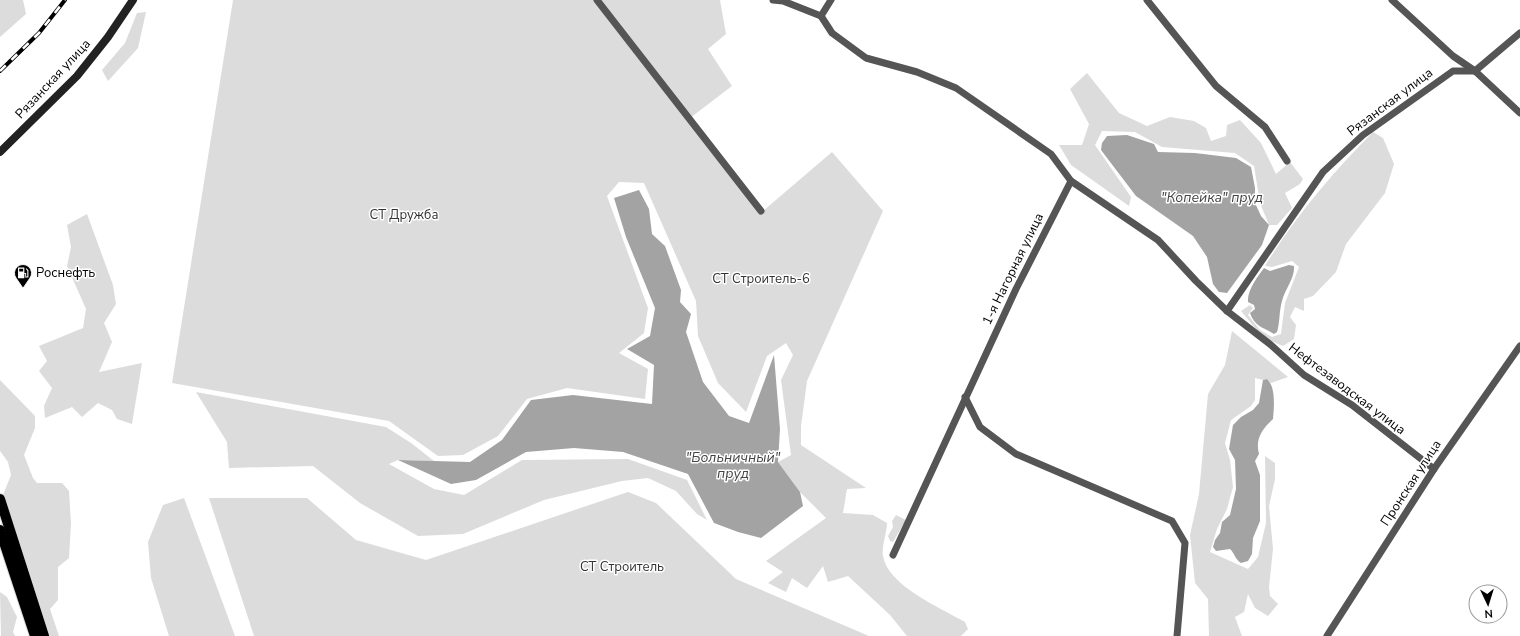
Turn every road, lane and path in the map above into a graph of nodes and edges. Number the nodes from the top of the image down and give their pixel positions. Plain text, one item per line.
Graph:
1 (133, 0) edge
2 (597, 0) edge
3 (773, 0) edge
4 (831, 0) edge
5 (1147, 0) edge
6 (1392, 0) edge
7 (821, 16) junction
8 (1520, 33) edge
9 (1475, 71) junction
10 (1520, 113) edge
11 (0, 152) edge
12 (1287, 162) dead end
13 (1071, 181) junction
14 (761, 211) dead end
15 (1227, 311) junction
16 (1520, 346) edge
17 (965, 397) junction
18 (1434, 469) junction
19 (0, 499) edge
20 (0, 530) edge
21 (893, 555) dead end
22 (35, 636) edge
23 (44, 636) edge
24 (1177, 636) edge
25 (1327, 636) edge

1 - 11 street, Рязанская улица
2 - 14 street
3 - 7 street
4 - 7 street
5 - 12 street
6 - 9 street
7 - 13 street
8 - 9 street
9 - 10 street
9 - 15 street, Рязанская улица
13 - 15 street
13 - 17 street, 1-я Нагорная улица
15 - 18 street, Нефтезаводская улица
16 - 18 street, Пронская улица
17 - 21 street, 1-я Нагорная улица
17 - 24 street
18 - 25 street, Пронская улица
19 - 23 main road
20 - 22 main road

